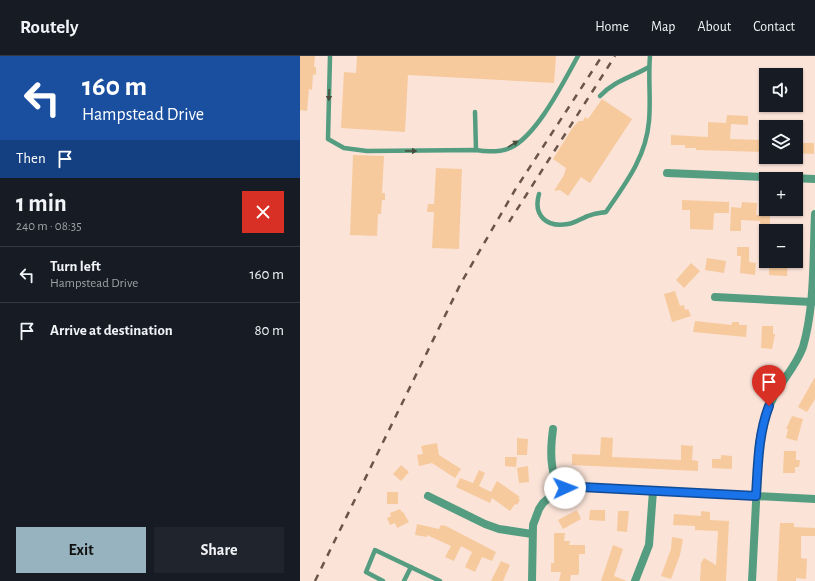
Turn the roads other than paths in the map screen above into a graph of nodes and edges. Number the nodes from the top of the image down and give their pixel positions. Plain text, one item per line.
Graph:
1 (330, 56) edge
2 (578, 56) edge
3 (650, 56) edge
4 (649, 68) junction
5 (600, 96) dead end
6 (475, 112) dead end
7 (476, 150) junction
8 (667, 173) dead end
9 (815, 179) edge
10 (539, 194) dead end
11 (815, 214) edge
12 (715, 297) dead end
13 (812, 302) junction
14 (553, 429) dead end
15 (559, 489) junction
16 (653, 491) junction
17 (428, 496) dead end
18 (756, 496) junction
19 (815, 499) edge
20 (532, 534) junction
21 (411, 567) junction
22 (383, 581) edge
23 (404, 581) edge
24 (440, 581) edge
25 (532, 581) edge
26 (635, 581) edge
27 (752, 581) edge

1 -> 7 lane
7 -> 2 lane
3 - 4 lane
4 - 5 lane
4 - 10 lane
6 - 7 lane
8 - 9 street
11 - 13 street
12 - 13 street
13 - 18 street
14 - 15 street
15 - 16 street
15 - 20 street
16 - 18 street
16 - 26 street
17 - 20 street
18 - 19 street
18 - 27 street
20 - 25 street
21 - 22 lane
21 - 23 lane
21 - 24 lane

